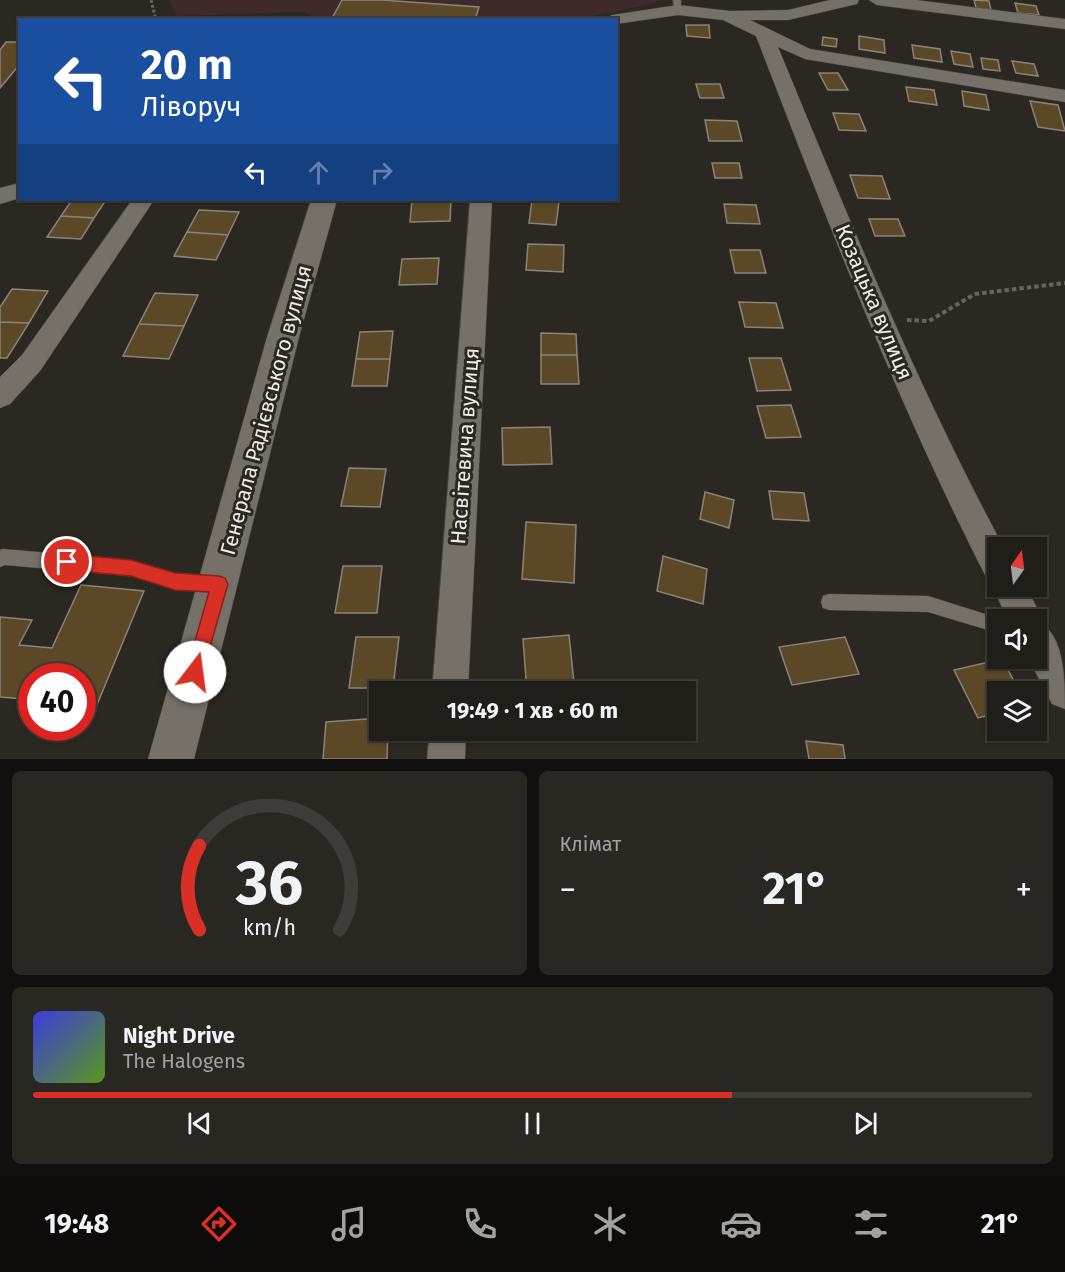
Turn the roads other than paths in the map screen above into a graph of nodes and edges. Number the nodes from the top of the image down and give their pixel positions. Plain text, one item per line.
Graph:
1 (851, 0) edge
2 (877, 0) edge
3 (822, 3) edge
4 (677, 5) edge
5 (727, 15) junction
6 (618, 19) edge
7 (1065, 24) edge
8 (763, 32) junction
9 (1065, 96) edge
10 (18, 191) edge
11 (0, 196) edge
12 (142, 201) edge
13 (324, 201) edge
14 (481, 201) edge
15 (0, 396) edge
16 (987, 548) edge
17 (0, 559) edge
18 (219, 584) junction
19 (829, 602) dead end
20 (987, 622) edge
21 (1047, 659) edge
22 (451, 681) edge
23 (1065, 691) edge
24 (447, 741) edge
25 (171, 759) edge
26 (446, 759) edge

1 - 3 street
2 - 7 street
3 - 5 street
4 - 5 street
4 - 6 street
5 - 8 street
8 - 9 street
8 - 16 street, Козацька вулиця
10 - 11 street
12 - 15 street
13 - 18 street, Генерала Радієвського вулиця
14 - 22 street, Насвітевича вулиця
17 - 18 lane
18 - 25 street, Генерала Радієвського вулиця
19 - 20 lane
21 - 23 street
24 - 26 street

